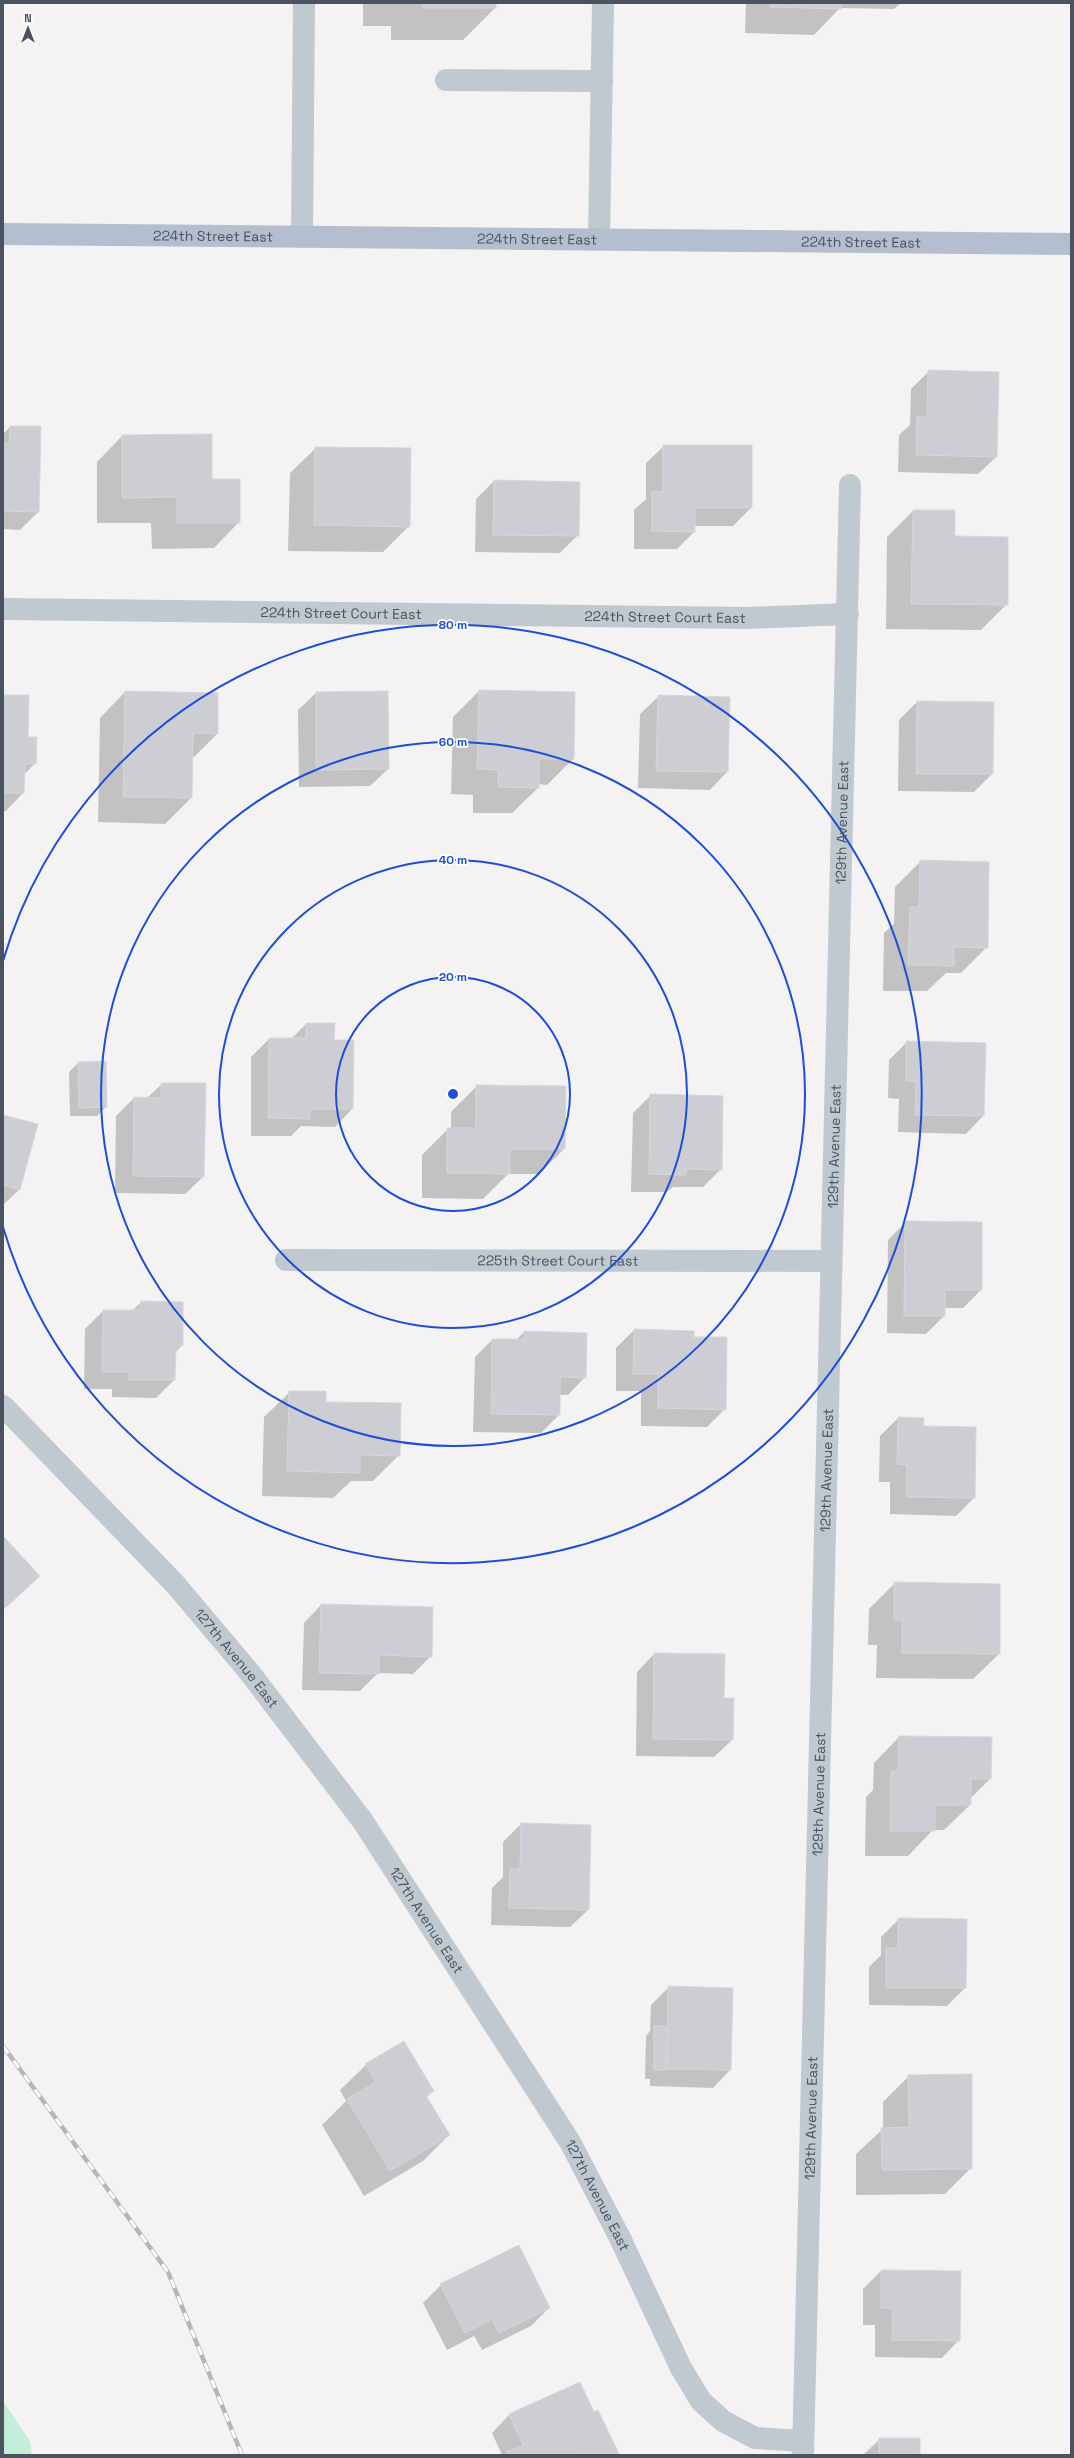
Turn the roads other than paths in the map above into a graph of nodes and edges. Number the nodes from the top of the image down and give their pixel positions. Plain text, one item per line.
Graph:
1 (304, 3) edge
2 (603, 3) edge
3 (446, 80) dead end
4 (602, 81) junction
5 (3, 234) edge
6 (302, 237) junction
7 (599, 239) junction
8 (1071, 244) edge
9 (850, 485) dead end
10 (3, 609) edge
11 (848, 614) junction
12 (286, 1260) dead end
13 (831, 1261) junction
14 (3, 1406) edge
15 (803, 2448) edge

1 - 6 street
2 - 4 street
3 - 4 street
4 - 7 street
5 - 6 main road, 224th Street East
6 - 7 main road, 224th Street East
7 - 8 main road, 224th Street East
9 - 11 street, 129th Avenue East
10 - 11 street, 224th Street Court East
11 - 13 street, 129th Avenue East
12 - 13 street, 225th Street Court East
13 - 15 street, 129th Avenue East
14 - 15 street, 127th Avenue East

